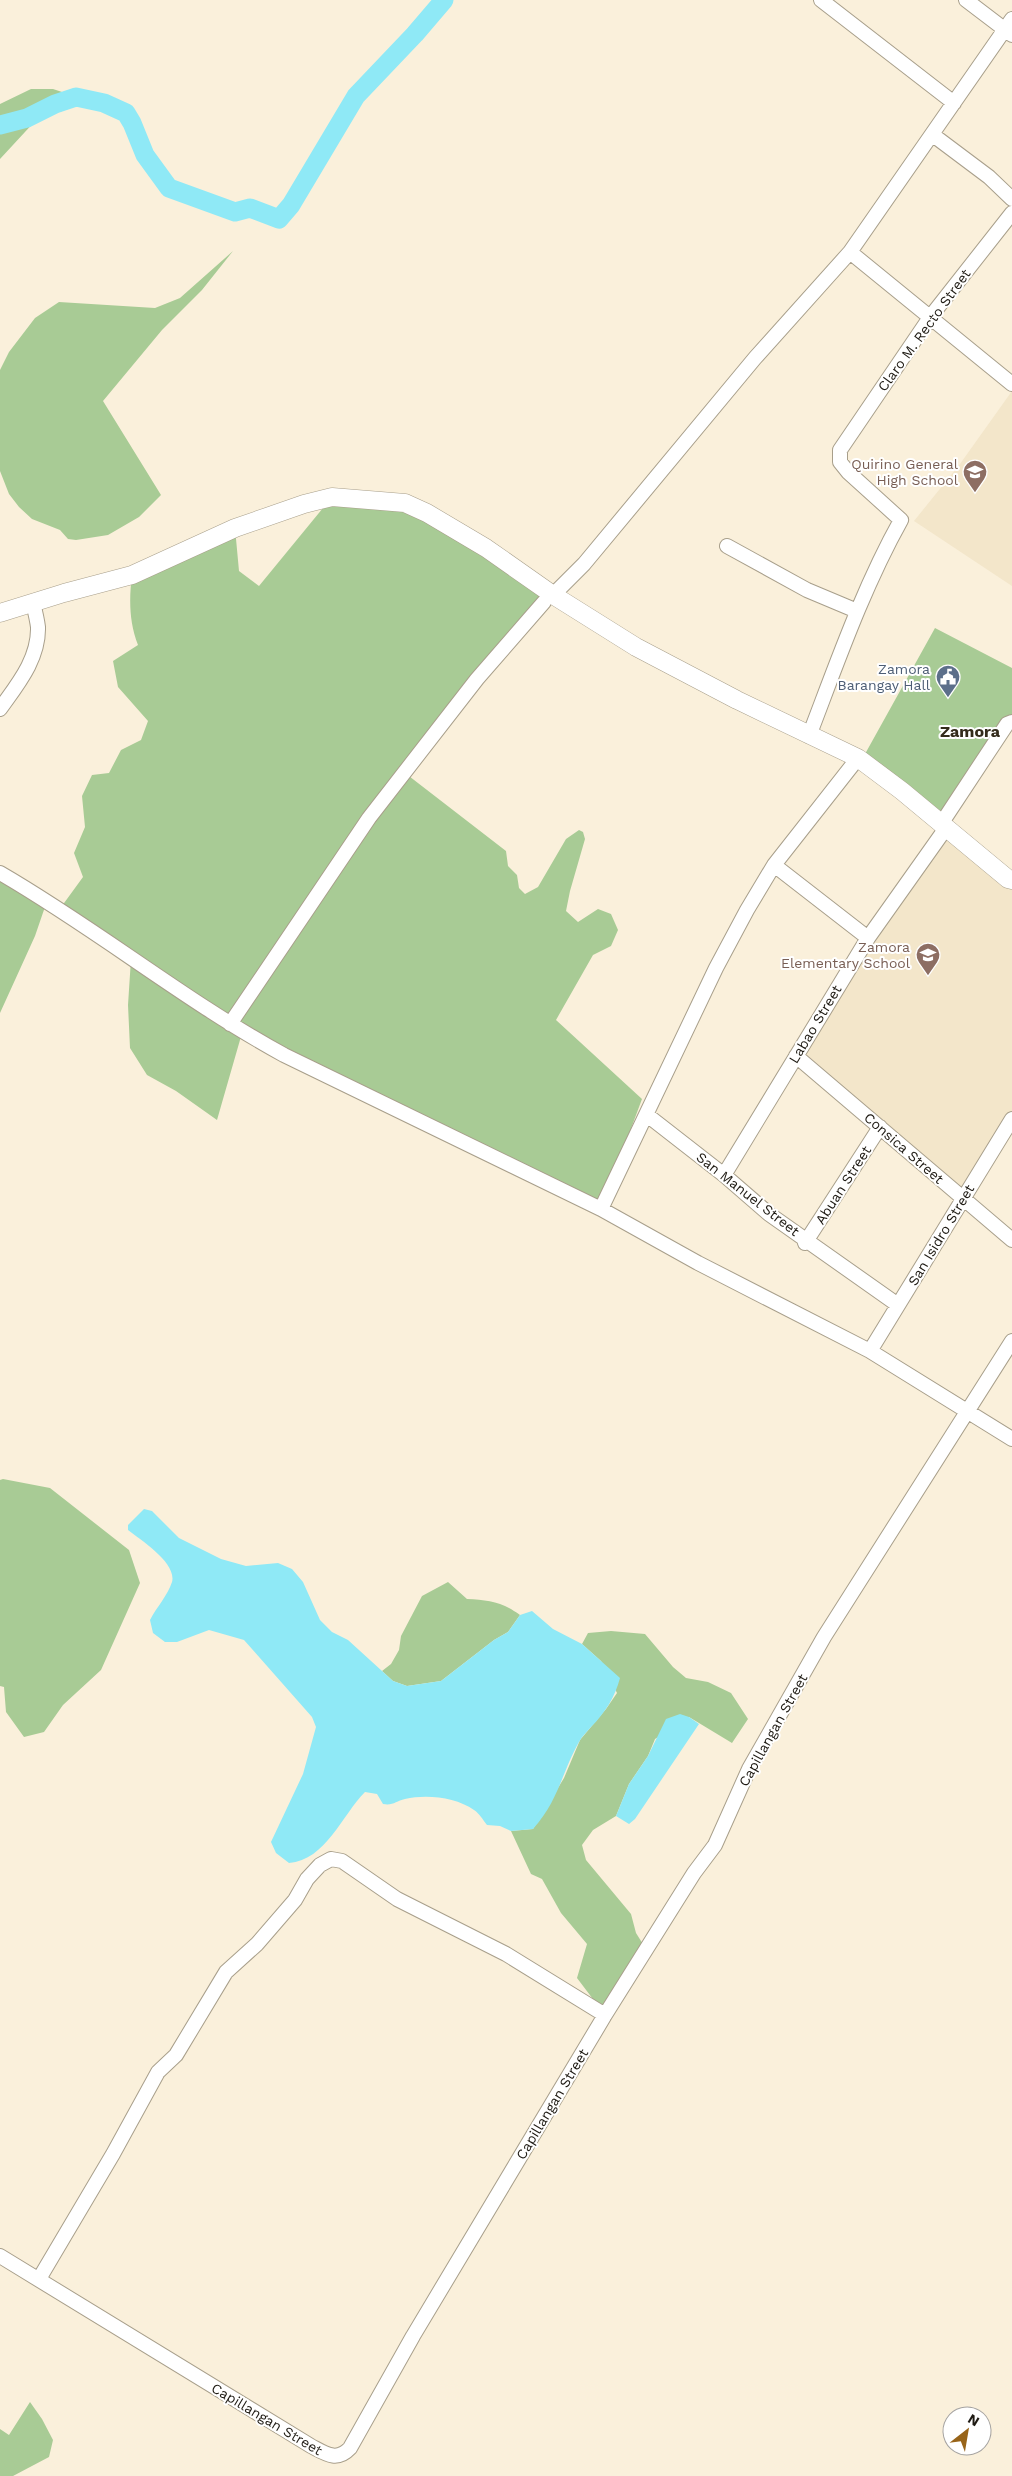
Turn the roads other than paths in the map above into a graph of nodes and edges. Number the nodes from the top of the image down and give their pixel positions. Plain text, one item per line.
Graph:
1 (821, 0) edge
2 (966, 0) edge
3 (1009, 28) edge
4 (954, 102) junction
5 (933, 135) junction
6 (1012, 199) edge
7 (1012, 212) edge
8 (850, 252) junction
9 (931, 316) junction
10 (1012, 384) edge
11 (727, 546) dead end
12 (548, 599) junction
13 (33, 603) junction
14 (857, 611) junction
15 (0, 613) edge
16 (0, 709) edge
17 (1012, 722) edge
18 (809, 736) junction
19 (858, 758) junction
20 (944, 826) junction
21 (774, 865) junction
22 (0, 873) edge
23 (1010, 881) edge
24 (868, 938) junction
25 (230, 1024) junction
26 (796, 1056) junction
27 (647, 1116) junction
28 (1012, 1119) edge
29 (880, 1127) junction
30 (724, 1174) junction
31 (963, 1198) junction
32 (601, 1209) junction
33 (1012, 1240) edge
34 (806, 1242) junction
35 (898, 1305) junction
36 (1012, 1341) edge
37 (870, 1351) junction
38 (968, 1413) junction
39 (1012, 1439) edge
40 (605, 2015) junction
41 (0, 2256) edge
42 (38, 2279) junction

1 - 4 street
2 - 3 street
3 - 4 street
4 - 5 street
5 - 6 street
5 - 8 street
7 - 9 street, Claro M. Recto Street
8 - 9 street
8 - 12 street
9 - 10 street
9 - 14 street, Claro M. Recto Street
11 - 14 street
12 - 13 main road
12 - 18 main road
12 - 25 street
13 - 15 main road
13 - 16 street
14 - 18 street
17 - 20 street, Labao Street
18 - 19 main road
19 - 20 main road
19 - 21 street
20 - 23 main road
20 - 24 street, Labao Street
21 - 24 street
21 - 27 street
22 - 25 street
24 - 26 street, Labao Street
25 - 32 street
26 - 29 street, Consica Street
26 - 30 street, Labao Street
27 - 30 street, San Manuel Street
27 - 32 street
28 - 31 street, San Isidro Street
29 - 31 street, Consica Street
29 - 34 street, Abuan Street
30 - 34 street, San Manuel Street
31 - 33 street, Consica Street
31 - 35 street, San Isidro Street
32 - 37 street
34 - 35 street, San Manuel Street
35 - 37 street, San Isidro Street
36 - 38 street, Capillangan Street
37 - 38 street
38 - 39 street
38 - 40 street, Capillangan Street
40 - 42 street
40 - 42 street, Capillangan Street
41 - 42 street, Capillangan Street

